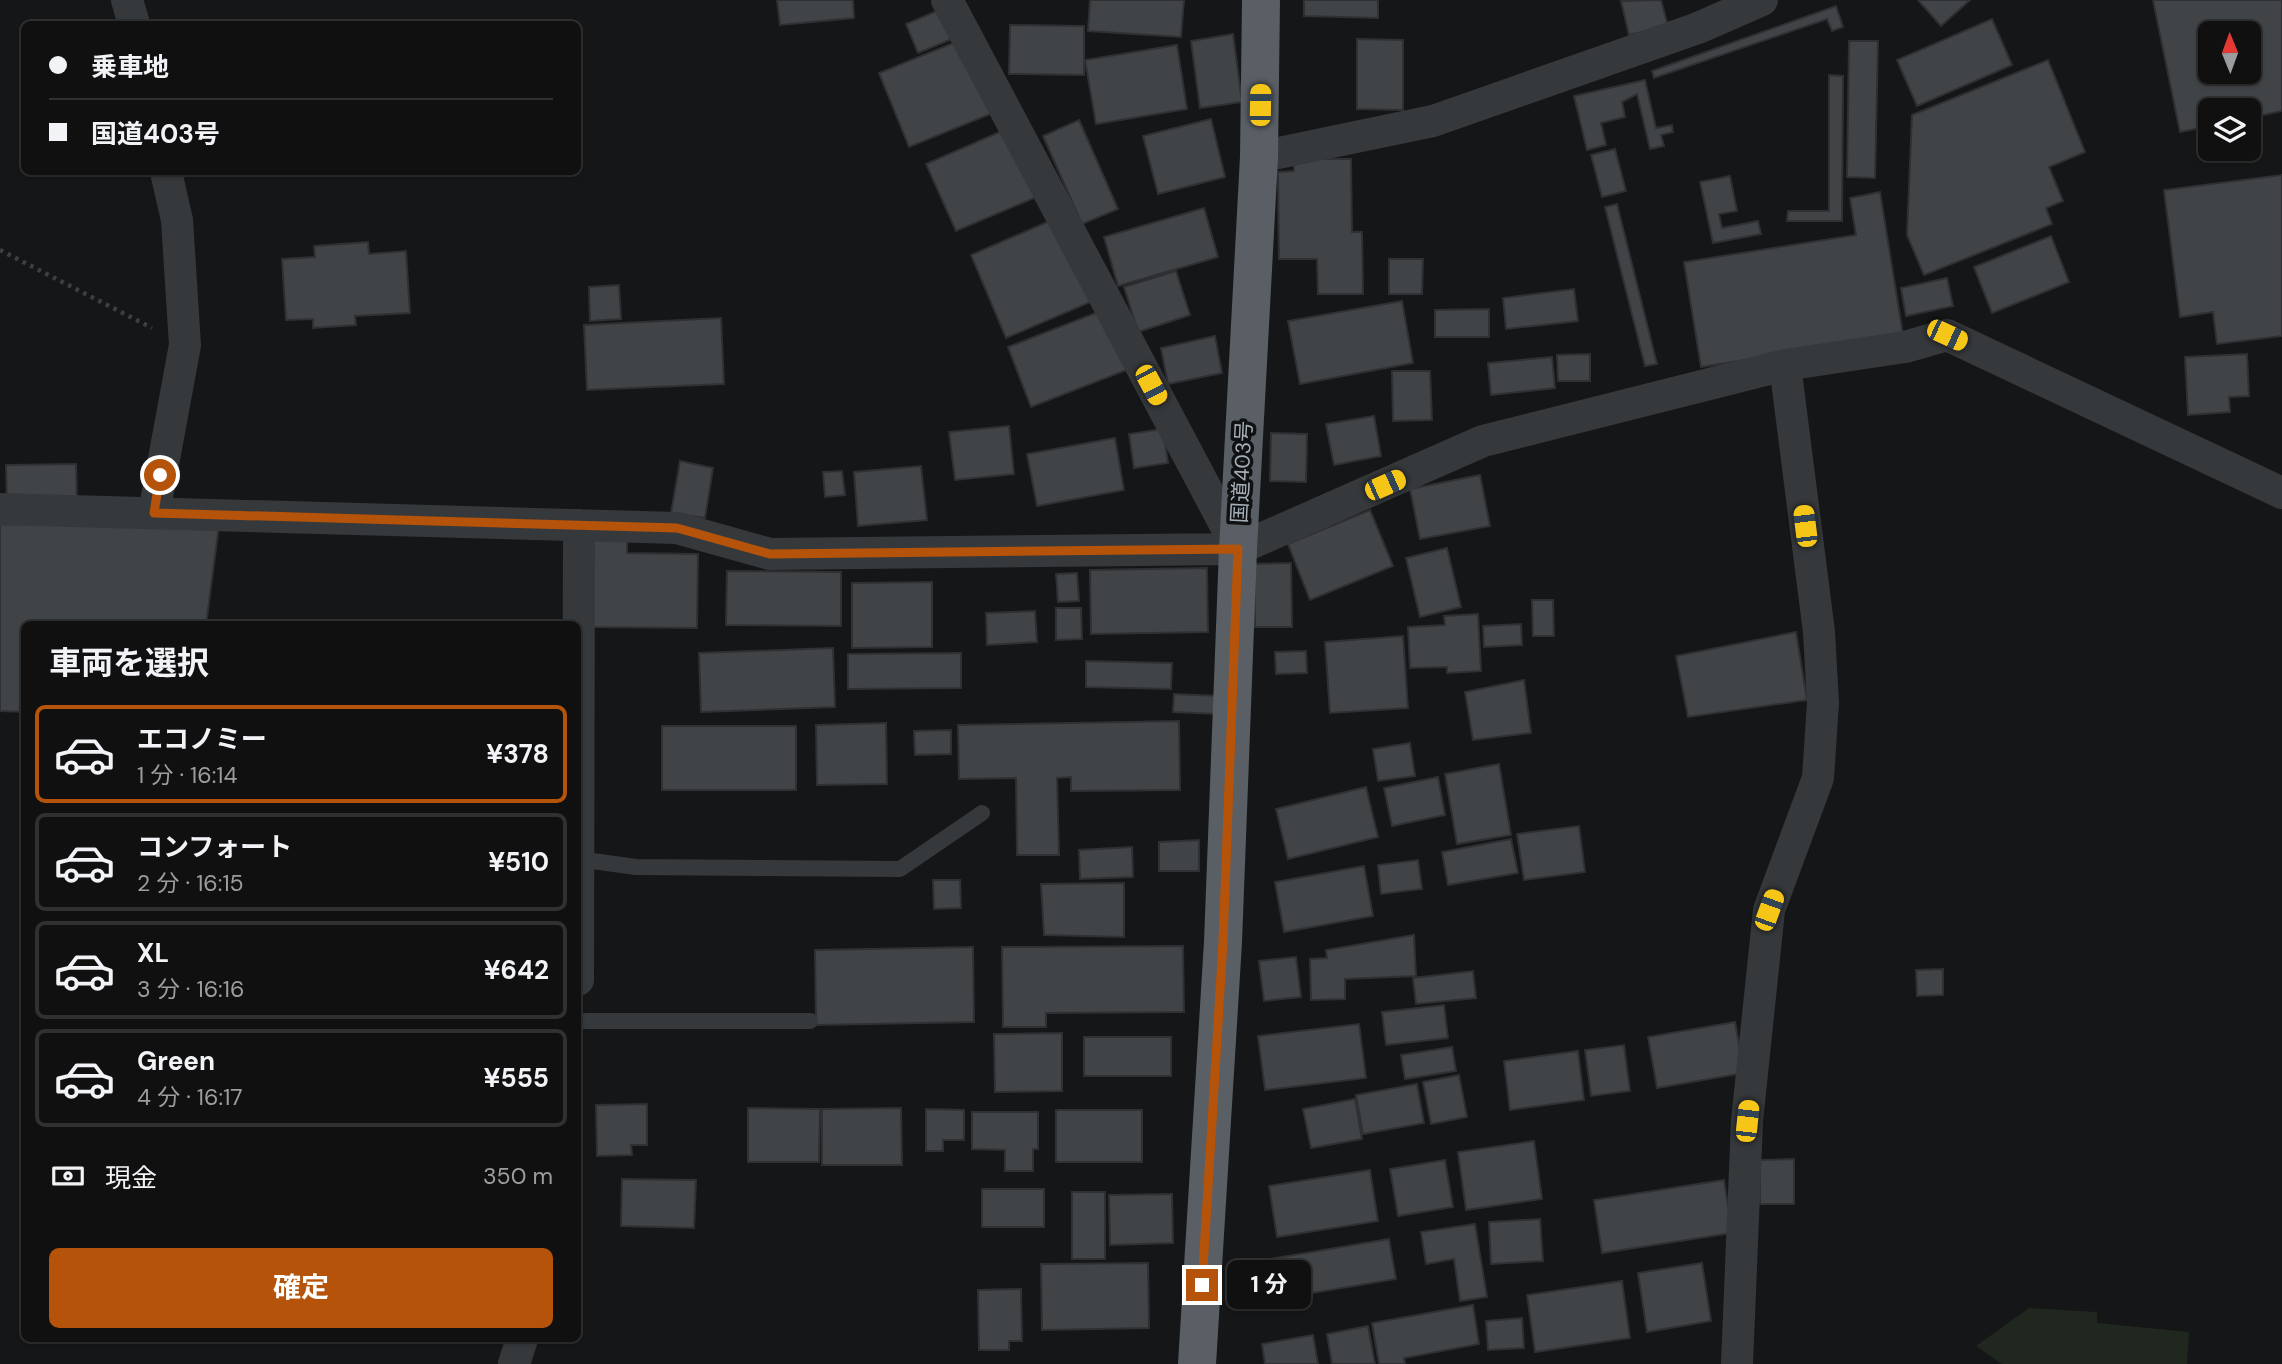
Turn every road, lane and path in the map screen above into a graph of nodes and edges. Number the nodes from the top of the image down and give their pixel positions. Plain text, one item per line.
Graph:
1 (127, 0) edge
2 (947, 0) edge
3 (1261, 0) edge
4 (1762, 0) edge
5 (133, 21) edge
6 (1259, 158) junction
7 (167, 175) edge
8 (0, 250) edge
9 (185, 345) junction
10 (1784, 365) junction
11 (2282, 492) edge
12 (0, 509) edge
13 (154, 513) junction
14 (579, 525) junction
15 (1238, 549) junction
16 (579, 621) edge
17 (982, 813) dead end
18 (581, 859) edge
19 (581, 1021) edge
20 (810, 1021) dead end
21 (521, 1342) edge
22 (514, 1364) edge
23 (1197, 1364) edge
24 (1737, 1364) edge

1 - 5 street
2 - 15 street
3 - 6 highway, 国道403号
4 - 6 street
6 - 15 highway, 国道403号
7 - 9 street
8 - 9 path
9 - 13 street
10 - 11 street
10 - 15 street
10 - 24 street
12 - 13 street
13 - 14 street
14 - 15 street
14 - 16 street
15 - 23 highway, 国道403号
17 - 18 lane
19 - 20 lane
21 - 22 street

